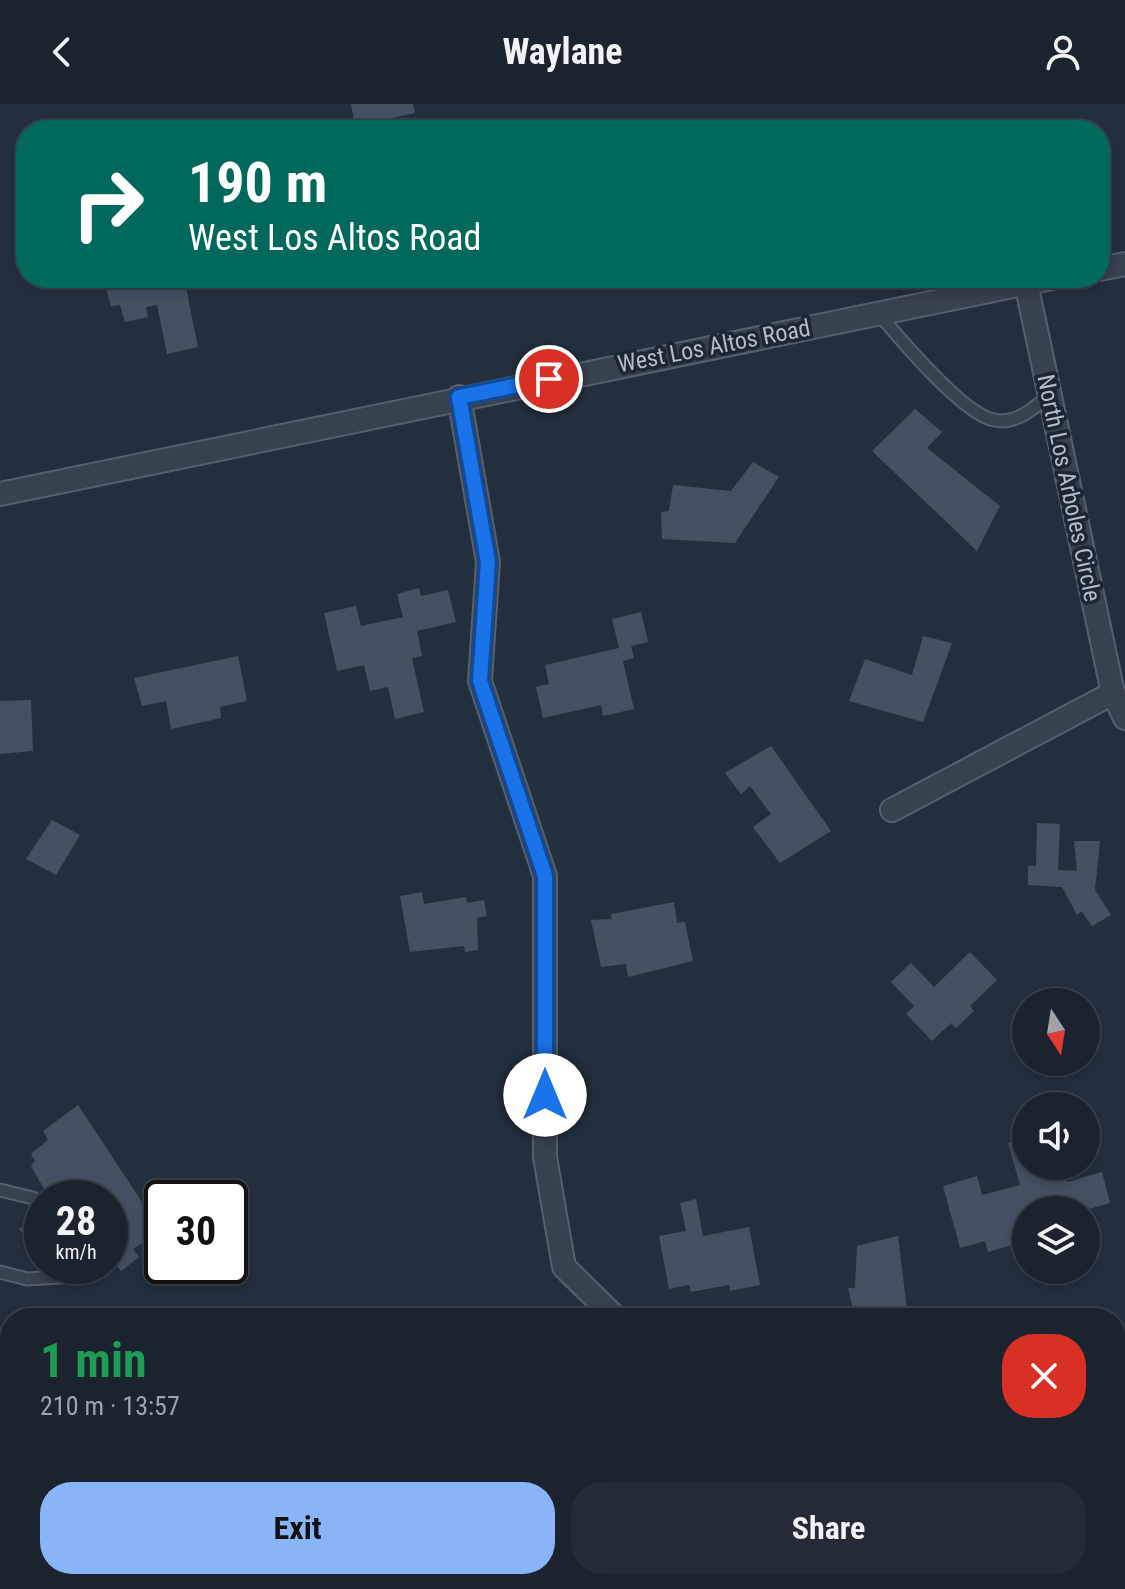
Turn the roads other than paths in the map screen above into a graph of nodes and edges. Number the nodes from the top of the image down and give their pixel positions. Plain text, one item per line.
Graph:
1 (1002, 288) edge
2 (1027, 288) edge
3 (879, 313) junction
4 (1049, 395) junction
5 (459, 397) junction
6 (0, 494) edge
7 (1113, 693) junction
8 (1125, 718) edge
9 (892, 810) dead end
10 (0, 1190) edge
11 (24, 1196) edge
12 (0, 1272) edge
13 (24, 1278) edge
14 (606, 1308) edge

1 - 3 street, West Los Altos Road
2 - 4 street, North Los Arboles Circle
3 - 4 lane
3 - 5 street, West Los Altos Road
4 - 7 street, North Los Arboles Circle
5 - 6 street, West Los Altos Road
5 - 14 street
7 - 8 street, North Los Arboles Circle
7 - 9 street
10 - 11 lane
12 - 13 lane

